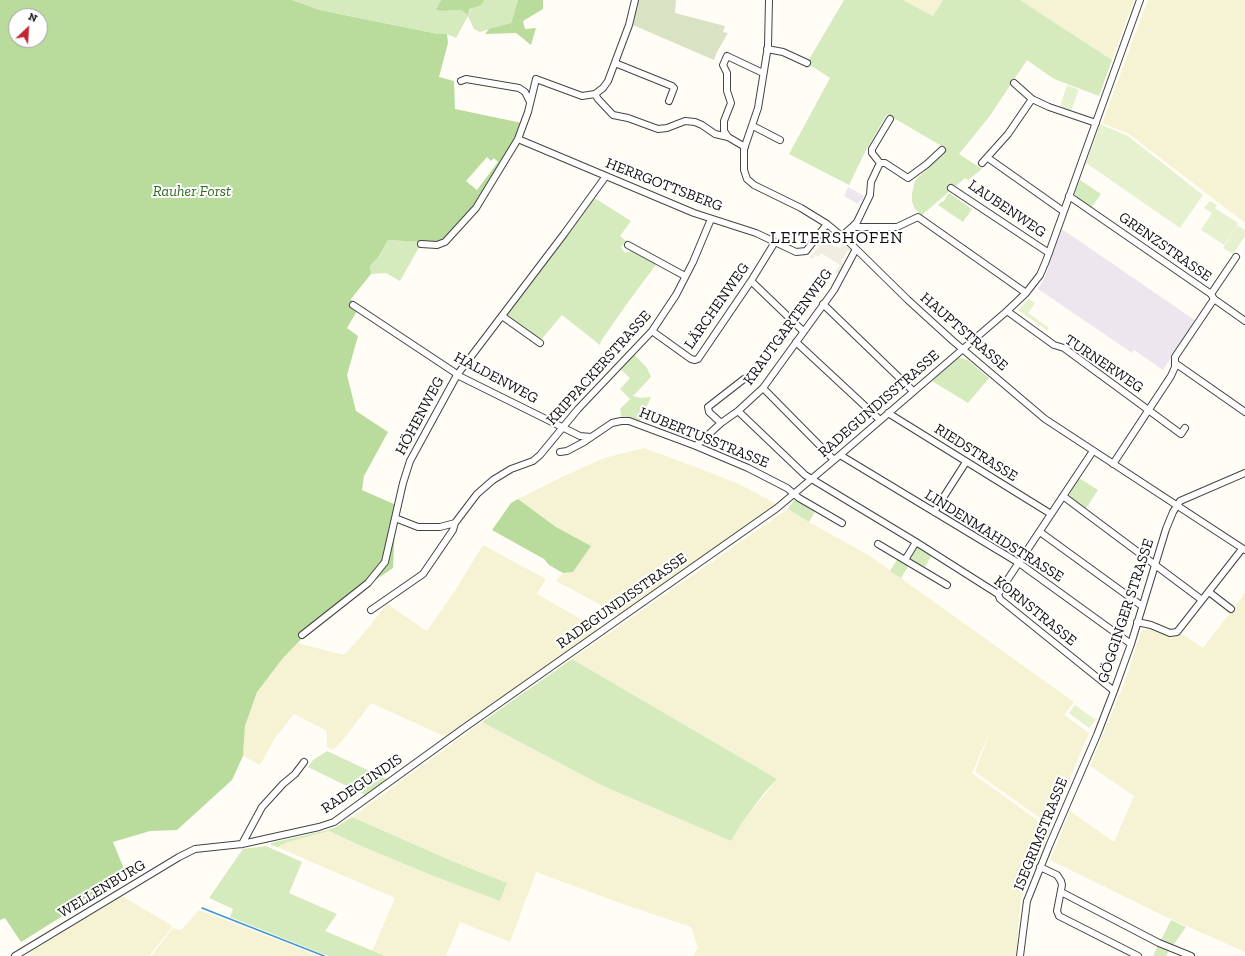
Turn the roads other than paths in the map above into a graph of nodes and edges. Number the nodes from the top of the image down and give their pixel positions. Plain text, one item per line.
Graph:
1 (635, 0) edge
2 (769, 0) edge
3 (1140, 0) edge
4 (767, 49) junction
5 (615, 63) junction
6 (807, 63) dead end
7 (764, 73) junction
8 (461, 81) dead end
9 (1014, 82) dead end
10 (595, 94) junction
11 (1032, 99) junction
12 (670, 101) dead end
13 (530, 102) junction
14 (890, 119) dead end
15 (1096, 123) junction
16 (753, 126) junction
17 (728, 138) junction
18 (518, 139) junction
19 (780, 140) dead end
20 (745, 147) junction
21 (942, 150) dead end
22 (988, 158) junction
23 (880, 163) junction
24 (982, 163) dead end
25 (606, 176) junction
26 (951, 188) dead end
27 (1069, 196) junction
28 (1063, 211) junction
29 (711, 219) junction
30 (827, 224) junction
31 (852, 227) junction
32 (842, 236) junction
33 (775, 242) junction
34 (421, 244) dead end
35 (628, 245) dead end
36 (856, 249) junction
37 (1049, 253) junction
38 (1236, 256) dead end
39 (685, 276) junction
40 (751, 281) junction
41 (1026, 293) junction
42 (1213, 297) junction
43 (353, 304) dead end
44 (823, 304) junction
45 (1007, 311) junction
46 (502, 316) junction
47 (1245, 321) edge
48 (652, 331) junction
49 (803, 331) junction
50 (796, 342) junction
51 (540, 343) dead end
52 (962, 349) junction
53 (1175, 363) junction
54 (457, 375) junction
55 (744, 379) dead end
56 (763, 388) junction
57 (913, 391) junction
58 (1148, 410) junction
59 (738, 411) junction
60 (1245, 412) edge
61 (888, 413) junction
62 (880, 420) junction
63 (721, 423) junction
64 (563, 427) junction
65 (1185, 428) dead end
66 (592, 437) junction
67 (696, 446) junction
68 (1093, 450) junction
69 (560, 452) dead end
70 (840, 455) junction
71 (834, 460) junction
72 (966, 462) junction
73 (1113, 464) junction
74 (1245, 473) edge
75 (812, 479) junction
76 (794, 494) junction
77 (1063, 496) junction
78 (1177, 505) junction
79 (934, 512) junction
80 (1051, 514) junction
81 (395, 518) junction
82 (455, 523) junction
83 (842, 523) dead end
84 (1040, 532) junction
85 (916, 542) junction
86 (878, 544) dead end
87 (1244, 549) edge
88 (905, 560) junction
89 (1019, 563) junction
90 (1154, 565) junction
91 (947, 585) dead end
92 (1209, 592) junction
93 (998, 594) junction
94 (1202, 600) junction
95 (1142, 606) junction
96 (1231, 609) dead end
97 (371, 610) dead end
98 (1137, 622) junction
99 (302, 635) dead end
100 (1131, 644) junction
101 (1114, 691) junction
102 (1101, 725) joint
103 (464, 728) joint
104 (304, 762) dead end
105 (242, 844) junction
106 (204, 847) joint
107 (1040, 867) junction
108 (1061, 892) junction
109 (15, 956) edge
110 (1020, 956) edge
111 (1138, 956) edge
112 (1191, 956) edge

1 - 5 street
2 - 4 street
3 - 15 street, RADEGUNDISSTRASSE
4 - 6 street
4 - 7 street
5 - 10 street
5 - 12 street
7 - 16 street
7 - 17 street
8 - 13 street
9 - 11 street
10 - 13 street
10 - 17 street
11 - 15 street
11 - 22 street
13 - 18 street
14 - 23 street
15 - 27 street, RADEGUNDISSTRASSE
16 - 19 street
16 - 20 street
17 - 20 street
18 - 25 street, HERRGOTTSBERG
18 - 34 street
20 - 30 street, HAUPTSTRASSE
21 - 23 street
22 - 24 street
22 - 28 street
23 - 31 street
25 - 29 street, HERRGOTTSBERG
25 - 46 street, HÖHENWEG
26 - 37 street, LAUBENWEG
27 - 28 street, RADEGUNDISSTRASSE
27 - 42 street, GRENZSTRASSE
28 - 37 street, RADEGUNDISSTRASSE
29 - 33 street, HERRGOTTSBERG
29 - 39 street, KRIPPACKERSTRASSE
30 - 32 street, HAUPTSTRASSE
30 - 33 street, HERRGOTTSBERG
31 - 32 street
31 - 41 street
32 - 36 street, HAUPTSTRASSE
33 - 40 street, LÄRCHENWEG
35 - 39 street
36 - 44 street, KRAUTGARTENWEG
36 - 52 street, HAUPTSTRASSE
37 - 41 street, RADEGUNDISSTRASSE
38 - 42 street
39 - 48 street, KRIPPACKERSTRASSE
40 - 48 street, LÄRCHENWEG
40 - 49 street
41 - 45 street, RADEGUNDISSTRASSE
42 - 47 street, GRENZSTRASSE
42 - 53 street
43 - 54 street, HALDENWEG
44 - 49 street, KRAUTGARTENWEG
44 - 57 street
45 - 52 street, RADEGUNDISSTRASSE
45 - 58 street, TURNERWEG
46 - 51 street
46 - 54 street, HÖHENWEG
48 - 64 street, KRIPPACKERSTRASSE
49 - 50 street, KRAUTGARTENWEG
50 - 56 street, KRAUTGARTENWEG
50 - 62 street
52 - 57 street, RADEGUNDISSTRASSE
52 - 68 street, HAUPTSTRASSE
53 - 58 street
53 - 60 street
54 - 64 street, HALDENWEG
54 - 81 street, HÖHENWEG
55 - 63 street
56 - 59 street, KRAUTGARTENWEG
56 - 71 street
57 - 61 street, RADEGUNDISSTRASSE
58 - 65 street, TURNERWEG
58 - 73 street
59 - 63 street, KRAUTGARTENWEG
59 - 75 street, KORNSTRASSE
61 - 62 street, RADEGUNDISSTRASSE
61 - 72 street, RIEDSTRASSE
62 - 70 street, RADEGUNDISSTRASSE
63 - 67 street, KRAUTGARTENWEG
64 - 66 street, HALDENWEG
64 - 82 street, KRIPPACKERSTRASSE
66 - 67 street, HUBERTUSSTRASSE
66 - 69 street, HUBERTUSSTRASSE
67 - 76 street, HUBERTUSSTRASSE
68 - 73 street, HAUPTSTRASSE
68 - 77 street
70 - 71 street, RADEGUNDISSTRASSE
70 - 79 street, LINDENMAHDSTRASSE
71 - 75 street, RADEGUNDISSTRASSE
72 - 79 street
72 - 80 street, RIEDSTRASSE
73 - 78 street, HAUPTSTRASSE
74 - 78 street
75 - 76 street, RADEGUNDISSTRASSE
75 - 85 street, KORNSTRASSE
76 - 83 street
76 - 103 street, RADEGUNDISSTRASSE
77 - 80 street
77 - 90 street
78 - 87 street, HAUPTSTRASSE
78 - 90 street, GÖGGINGER STRASSE
79 - 89 street, LINDENMAHDSTRASSE
80 - 84 street
81 - 82 street
81 - 99 street, HÖHENWEG
82 - 97 street
84 - 89 street
84 - 95 street
85 - 88 street
85 - 93 street, KORNSTRASSE
86 - 88 street
87 - 92 street
88 - 91 street
89 - 93 street
89 - 100 street, LINDENMAHDSTRASSE
90 - 94 street
90 - 95 street, GÖGGINGER STRASSE
92 - 94 street
92 - 96 street
93 - 101 street, KORNSTRASSE
94 - 98 street
95 - 98 street, GÖGGINGER STRASSE
98 - 100 street, GÖGGINGER STRASSE
100 - 101 street, GÖGGINGER STRASSE
101 - 102 street, GÖGGINGER STRASSE
102 - 107 street, ISEGRIMSTRASSE
103 - 105 street, RADEGUNDIS
104 - 105 street
105 - 106 street, RADEGUNDIS
106 - 109 street, WELLENBURG
107 - 108 street
107 - 110 street, ISEGRIMSTRASSE
108 - 111 street
108 - 112 street

